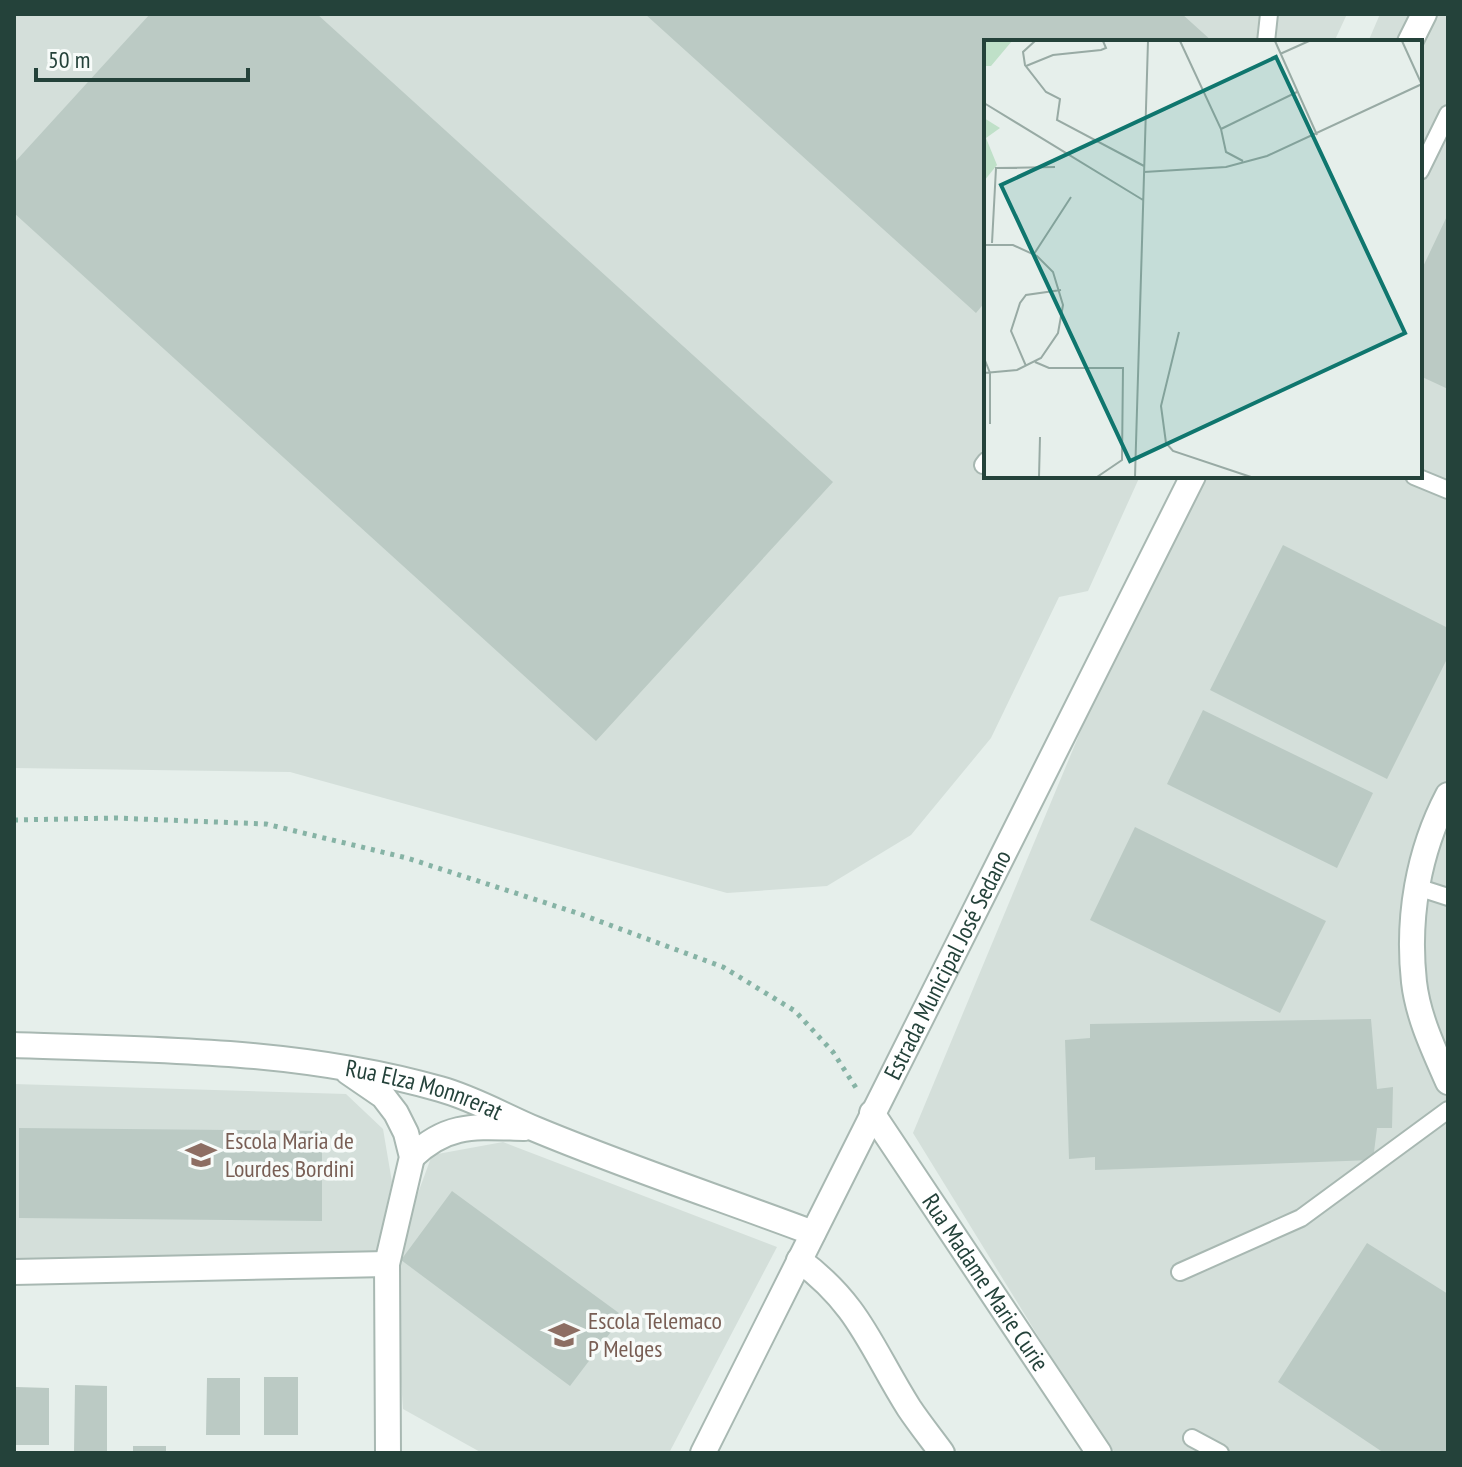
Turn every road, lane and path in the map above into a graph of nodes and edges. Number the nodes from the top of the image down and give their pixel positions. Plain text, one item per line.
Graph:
1 (1269, 14) edge
2 (1424, 14) edge
3 (1266, 40) edge
4 (1411, 40) edge
5 (1448, 114) edge
6 (1422, 167) edge
7 (1192, 478) edge
8 (1419, 478) edge
9 (1448, 490) edge
10 (1448, 795) edge
11 (14, 820) edge
12 (1417, 887) junction
13 (1448, 897) edge
14 (14, 1045) edge
15 (340, 1066) junction
16 (1448, 1082) edge
17 (1448, 1110) edge
18 (872, 1113) junction
19 (534, 1128) junction
20 (412, 1157) junction
21 (813, 1233) junction
22 (799, 1260) junction
23 (387, 1264) junction
24 (14, 1272) edge
25 (1180, 1272) dead end
26 (1192, 1438) dead end
27 (388, 1453) edge
28 (703, 1453) edge
29 (942, 1453) edge
30 (1099, 1453) edge
31 (1220, 1453) edge

1 - 3 lane
2 - 4 street
5 - 6 lane
7 - 18 street, Estrada Municipal José Sedano
8 - 9 lane
10 - 12 street
11 - 18 path
12 - 13 lane
12 - 16 street
14 - 15 street, Rua Elza Monnrerat
15 - 19 street, Rua Elza Monnrerat
15 - 20 street
17 - 25 lane
18 - 21 street, Estrada Municipal José Sedano
18 - 30 street, Rua Madame Marie Curie
19 - 20 street
19 - 21 street, Rua Elza Monnrerat
20 - 23 street
21 - 22 street, Estrada Municipal José Sedano
22 - 28 street, Estrada Municipal José Sedano
22 - 29 street
23 - 24 street
23 - 27 street
26 - 31 lane

